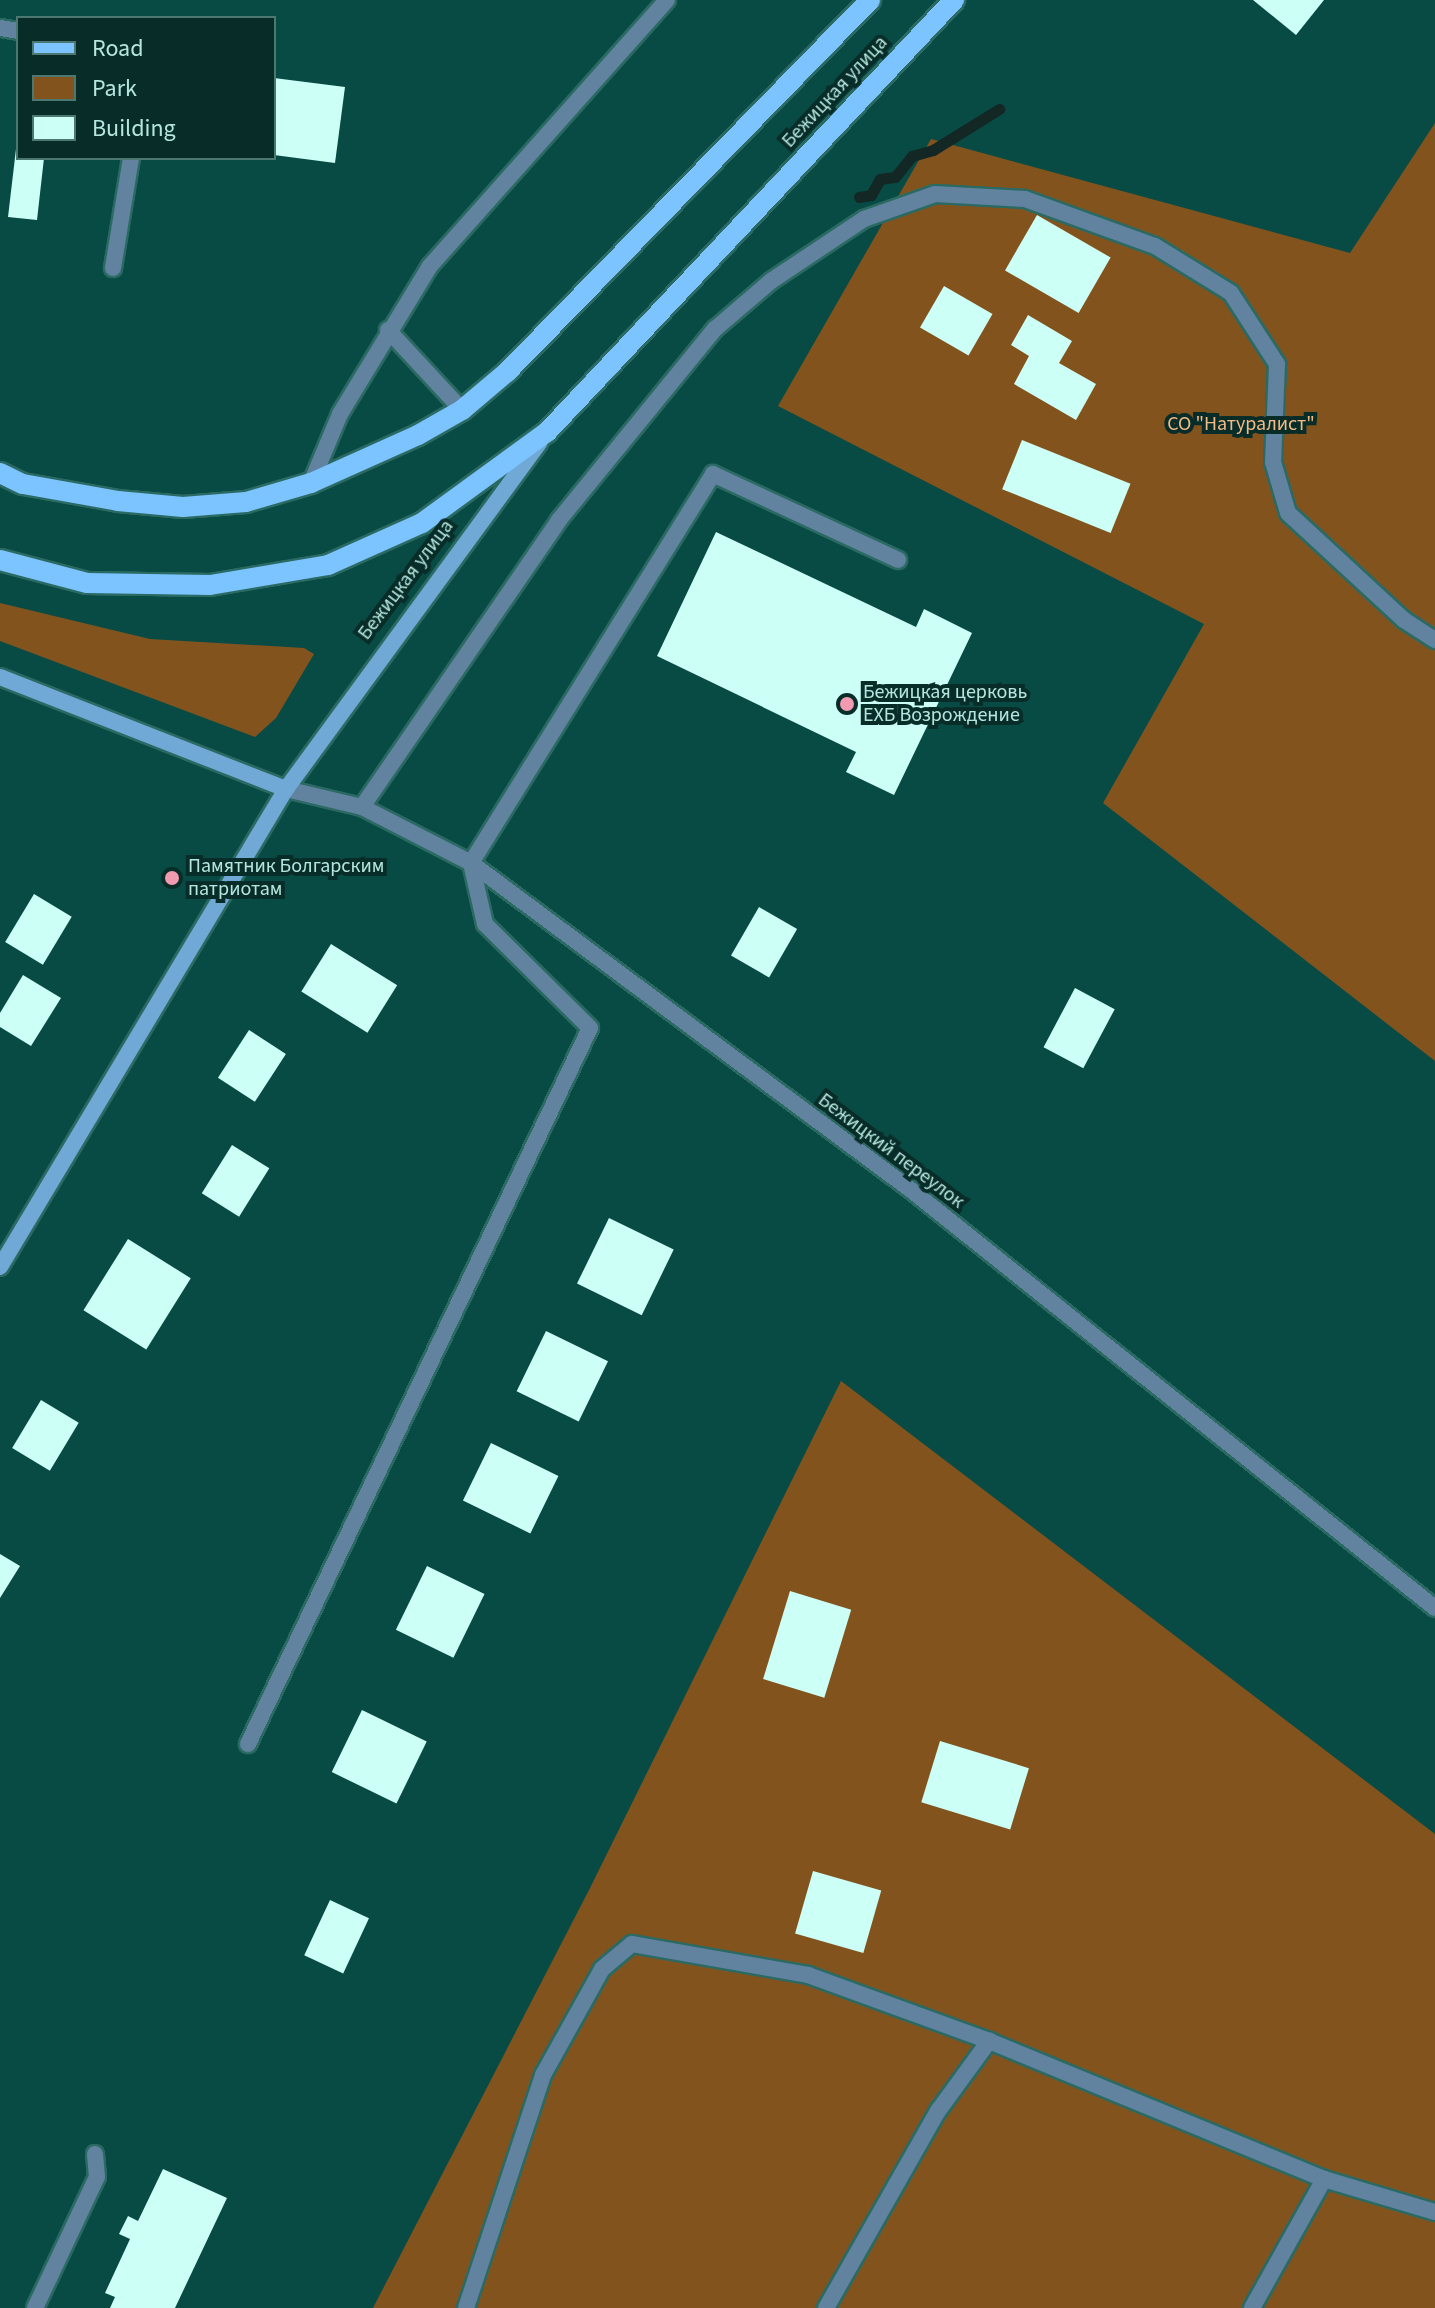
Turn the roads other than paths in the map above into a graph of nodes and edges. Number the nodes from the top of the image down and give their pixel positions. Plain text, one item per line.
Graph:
1 (667, 0) edge
2 (870, 0) edge
3 (954, 0) edge
4 (131, 160) edge
5 (113, 268) dead end
6 (388, 330) junction
7 (462, 410) junction
8 (547, 432) junction
9 (0, 473) edge
10 (311, 483) junction
11 (0, 560) edge
12 (898, 560) dead end
13 (1435, 640) edge
14 (0, 677) edge
15 (286, 789) junction
16 (362, 807) junction
17 (471, 863) junction
18 (0, 1267) edge
19 (1435, 1608) edge
20 (248, 1744) dead end
21 (989, 2041) junction
22 (95, 2154) dead end
23 (1324, 2179) junction
24 (1435, 2212) edge
25 (35, 2308) edge
26 (466, 2308) edge
27 (826, 2308) edge
28 (1252, 2308) edge

1 - 6 street
2 - 7 main road, Бежицкая улица
3 - 8 main road, Бежицкая улица
4 - 5 street
6 - 7 street
6 - 10 street
7 - 10 main road, Бежицкая улица
8 - 11 main road
8 - 15 street, Бежицкая улица
9 - 10 main road, Бежицкая улица
12 - 17 street
13 - 16 street
14 - 15 street
15 - 16 street, Бежицкий переулок
15 - 18 street, Бежицкая улица
16 - 17 street, Бежицкий переулок
17 - 19 street, Бежицкий переулок
17 - 20 street
21 - 23 street
21 - 26 street
21 - 27 street
22 - 25 street
23 - 24 street
23 - 28 street

